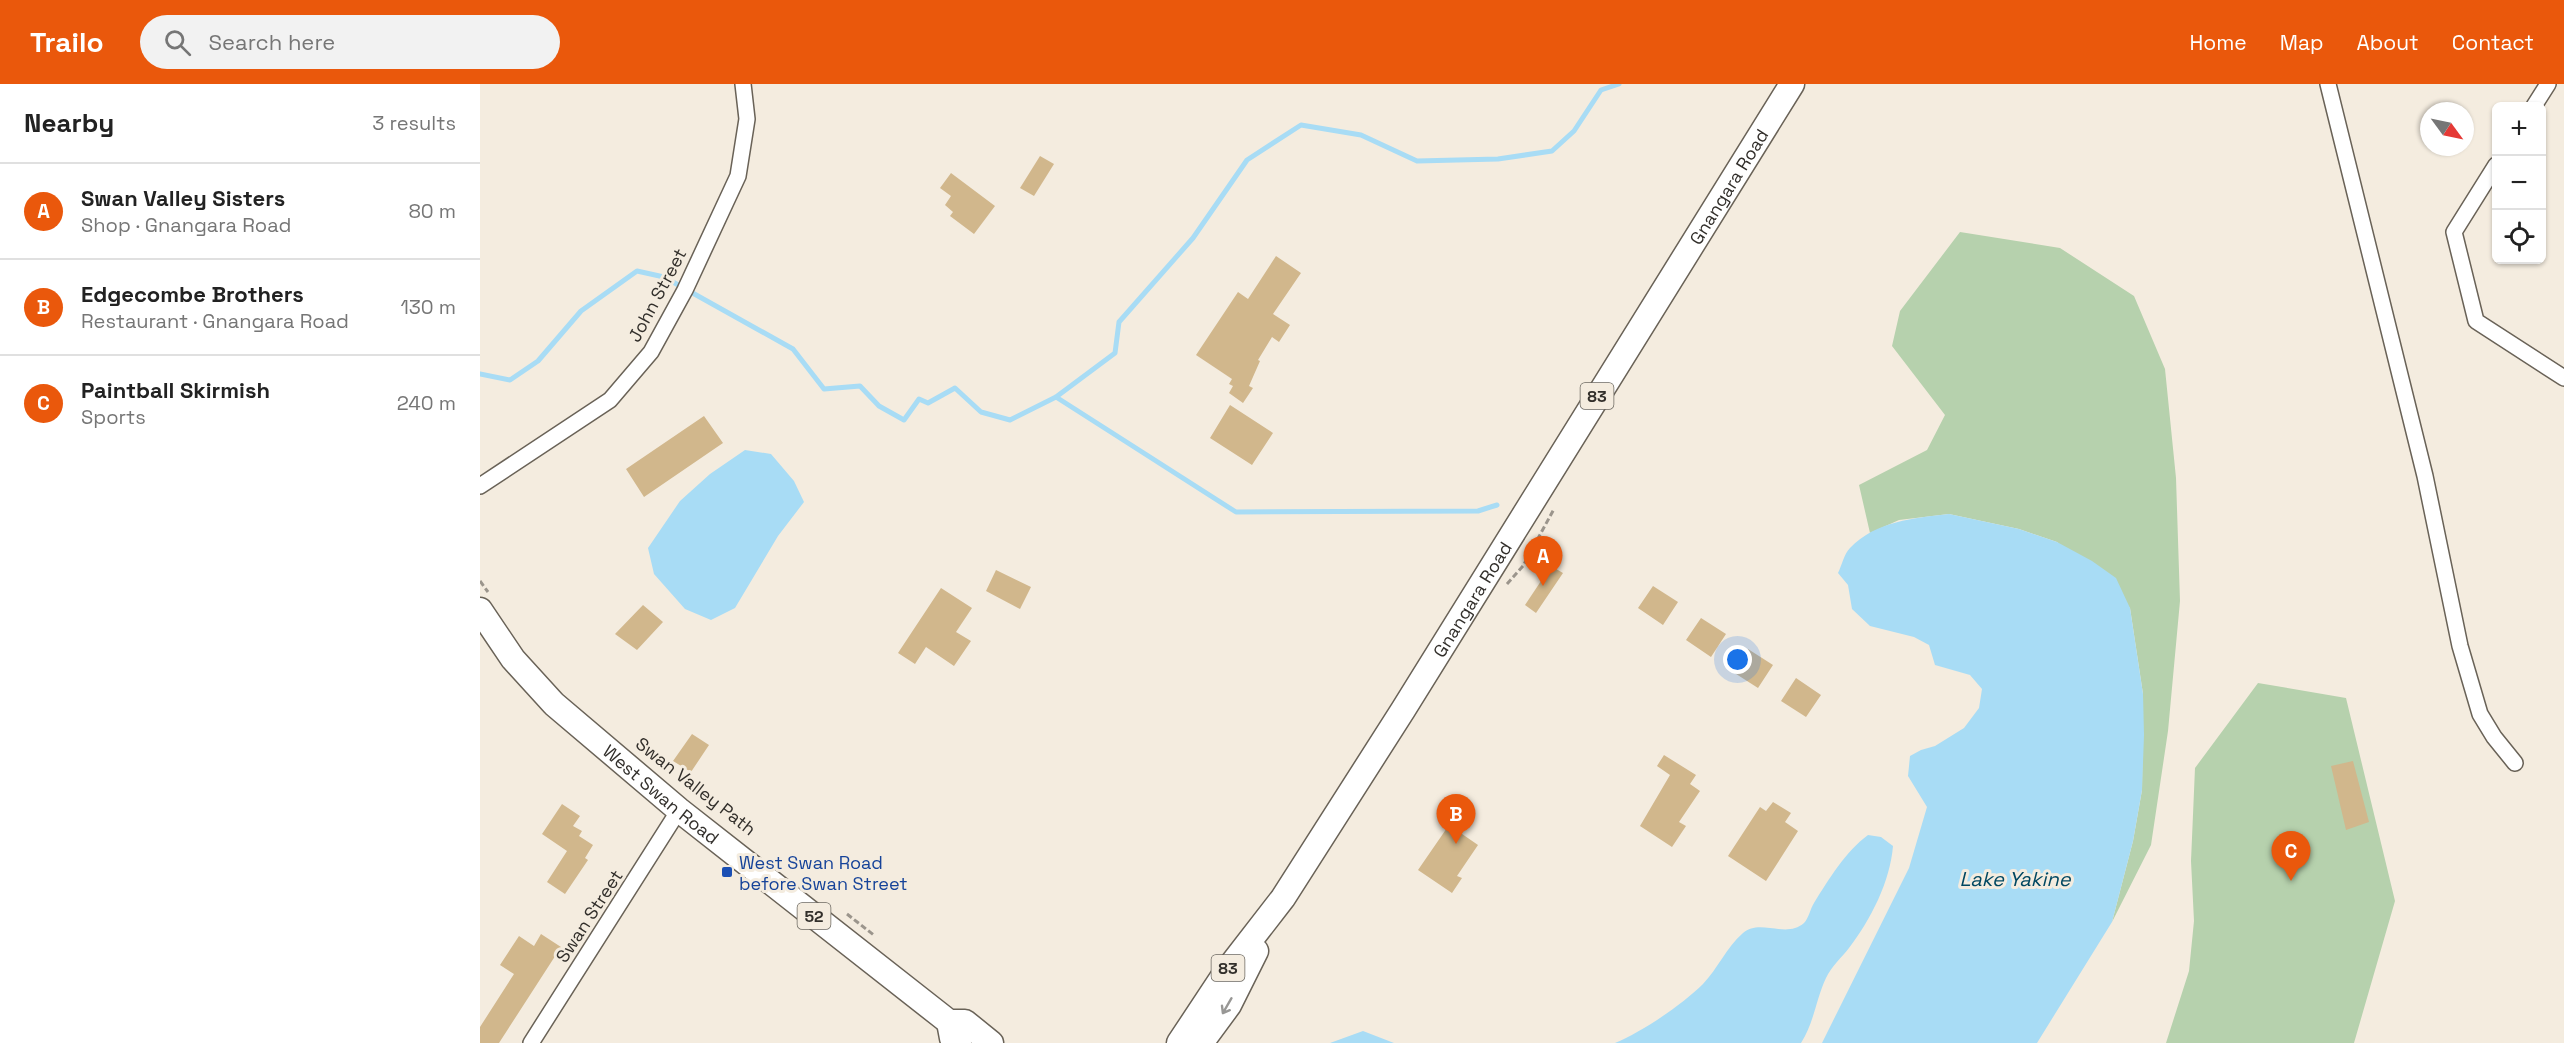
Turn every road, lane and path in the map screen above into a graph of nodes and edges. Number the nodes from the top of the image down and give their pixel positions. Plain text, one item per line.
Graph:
1 (743, 84) edge
2 (1792, 84) edge
3 (2328, 84) edge
4 (2548, 84) edge
5 (2537, 102) edge
6 (2492, 171) edge
7 (2564, 378) edge
8 (480, 486) edge
9 (480, 581) edge
10 (487, 605) edge
11 (2515, 763) dead end
12 (679, 810) junction
13 (1283, 898) junction
14 (838, 911) dead end
15 (882, 942) dead end
16 (954, 1033) edge
17 (531, 1043) edge
18 (991, 1043) edge
19 (1179, 1043) edge
20 (1201, 1043) edge

1 - 8 street, John Street
2 - 13 main road, Gnangara Road / 83
3 - 11 street
4 - 5 street
6 - 7 street
9 - 10 path
10 - 12 main road, West Swan Road / 52
12 - 16 main road, West Swan Road / 52
12 - 17 street, Swan Street
13 - 19 main road, Gnangara Road / 83
13 -> 20 main road, Gnangara Road / 83
14 - 15 path
16 - 18 main road, West Swan Road / 52

